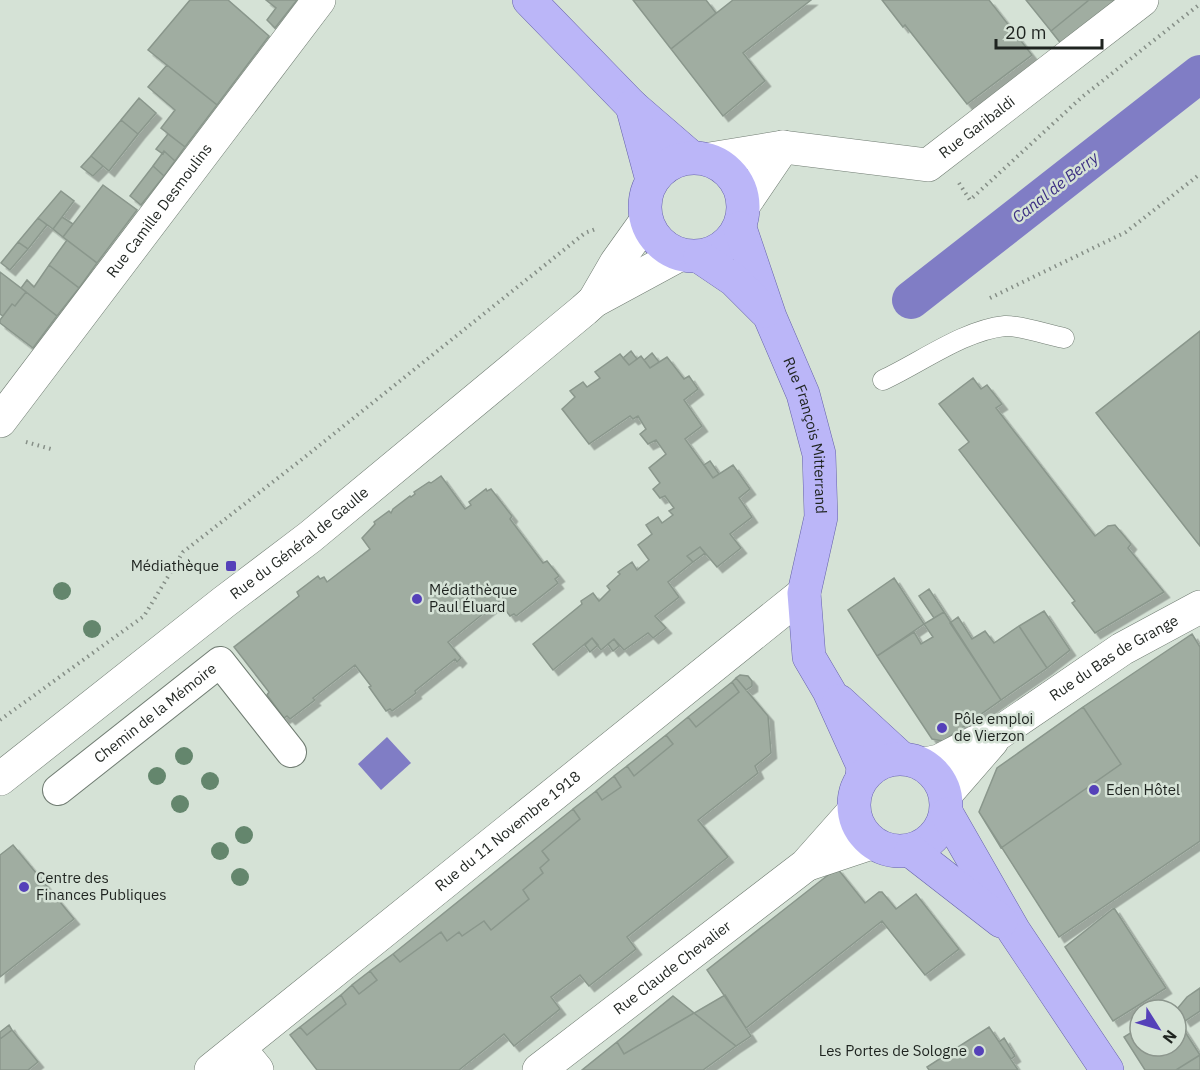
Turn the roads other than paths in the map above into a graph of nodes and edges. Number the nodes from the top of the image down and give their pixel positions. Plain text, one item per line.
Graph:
1 (319, 0) edge
2 (530, 0) edge
3 (1142, 0) edge
4 (632, 106) junction
5 (783, 147) junction
6 (701, 158) junction
7 (652, 180) junction
8 (742, 215) junction
9 (646, 220) junction
10 (689, 256) junction
11 (594, 301) junction
12 (770, 317) junction
13 (1064, 338) dead end
14 (883, 380) dead end
15 (0, 421) edge
16 (804, 593) junction
17 (1200, 606) edge
18 (829, 691) junction
19 (999, 733) junction
20 (291, 752) dead end
21 (913, 761) junction
22 (862, 777) junction
23 (0, 779) edge
24 (58, 790) dead end
25 (947, 804) junction
26 (853, 812) junction
27 (871, 843) junction
28 (911, 851) junction
29 (806, 865) junction
30 (1014, 931) junction
31 (248, 1059) edge
32 (212, 1070) edge
33 (539, 1070) edge
34 (1107, 1070) edge

1 - 15 street, Rue Camille Desmoulins
2 - 4 main road
3 - 5 street, Rue Garibaldi
4 - 6 main road
4 - 7 main road
5 - 6 street, Rue Garibaldi
5 - 8 street
6 - 7 main road
6 - 8 main road
7 - 9 main road
8 - 10 main road
8 - 12 main road, Rue François Mitterrand
9 - 10 main road
9 - 11 street, Rue du Général de Gaulle
10 - 11 street, Rue du Général de Gaulle
10 - 12 main road, Rue François Mitterrand
11 - 23 street, Rue du Général de Gaulle
12 - 16 main road, Rue François Mitterrand
13 - 14 lane
16 - 18 main road, Rue François Mitterrand
16 - 31 street, Rue du 11 Novembre 1918
17 - 19 street, Rue du Bas de Grange
18 - 21 main road
18 - 22 main road
19 - 21 street, Rue du Bas de Grange
19 - 25 street, Rue du Bas de Grange
20 - 24 street, Chemin de la Mémoire
21 - 22 main road
21 - 25 main road
22 - 26 main road
25 - 28 main road
25 - 30 main road
26 - 27 main road
26 - 29 street, Rue Claude Chevalier
27 - 28 main road
27 - 29 street, Rue Claude Chevalier
28 - 30 main road
29 - 33 street, Rue Claude Chevalier
30 - 34 main road
31 - 32 street, Rue du 11 Novembre 1918

